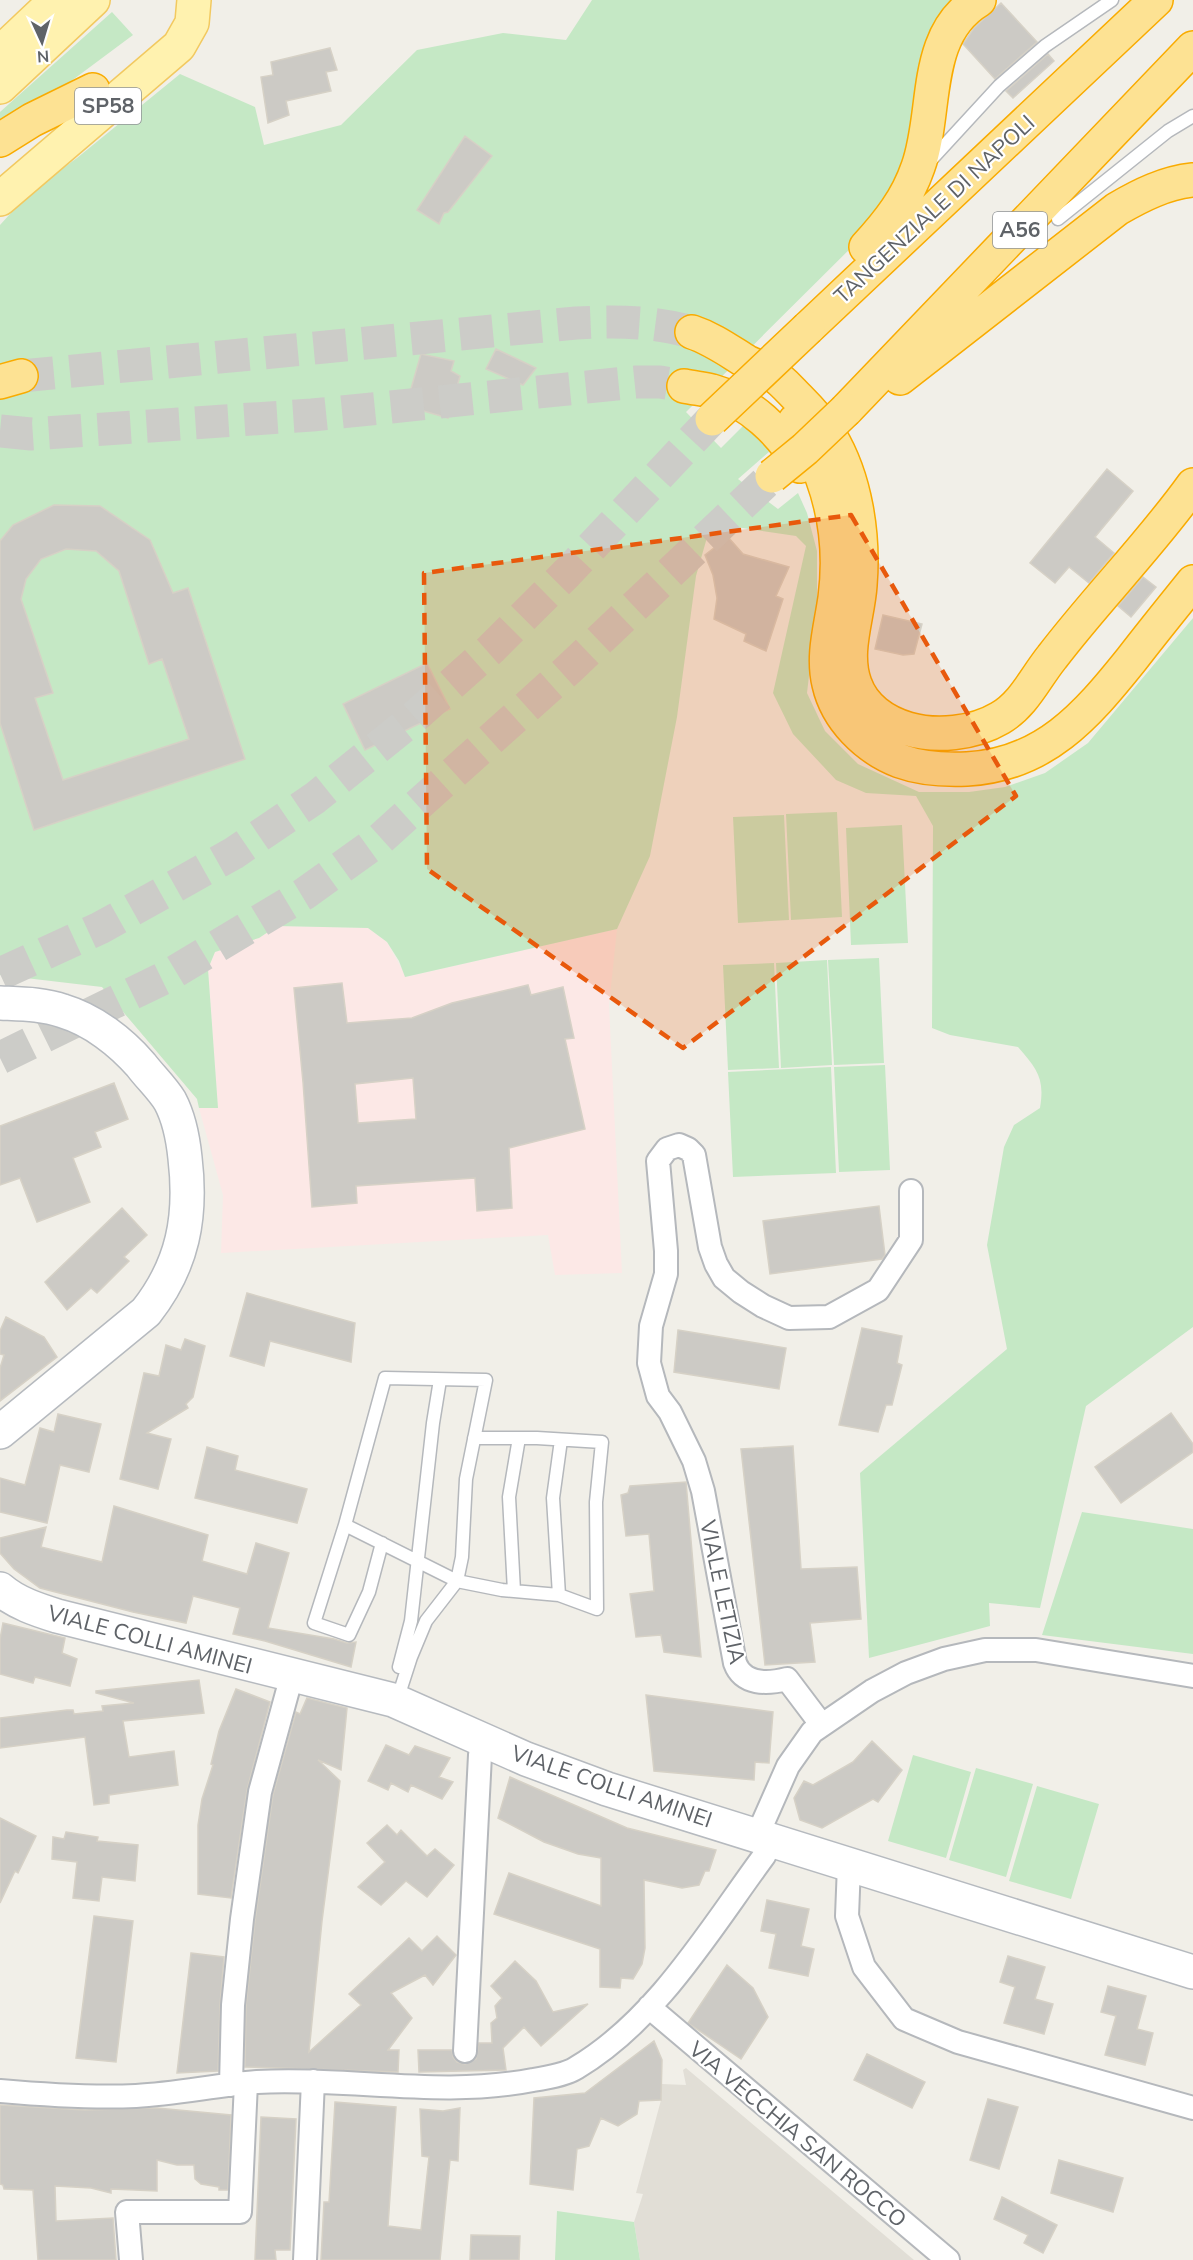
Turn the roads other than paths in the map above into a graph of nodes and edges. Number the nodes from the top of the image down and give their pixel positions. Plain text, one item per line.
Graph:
1 (93, 0) edge
2 (169, 0) edge
3 (194, 0) edge
4 (979, 0) edge
5 (1112, 0) edge
6 (1156, 0) edge
7 (47, 4) edge
8 (1193, 48) edge
9 (0, 53) edge
10 (0, 87) edge
11 (93, 90) junction
12 (1193, 116) edge
13 (0, 140) edge
14 (0, 170) edge
15 (1193, 180) edge
16 (911, 185) junction
17 (0, 199) edge
18 (1058, 219) joint
19 (964, 290) junction
20 (808, 328) junction
21 (692, 332) tunnel mouth
22 (749, 363) junction
23 (0, 370) edge
24 (0, 382) edge
25 (684, 386) tunnel mouth
26 (848, 413) junction
27 (712, 419) tunnel mouth
28 (772, 476) tunnel mouth
29 (1190, 491) edge
30 (1193, 582) edge
31 (831, 622) junction
32 (0, 1003) edge
33 (911, 1191) dead end
34 (441, 1380) junction
35 (0, 1432) edge
36 (474, 1438) junction
37 (519, 1438) junction
38 (561, 1440) junction
39 (345, 1525) junction
40 (382, 1543) junction
41 (417, 1559) junction
42 (457, 1581) junction
43 (0, 1589) edge
44 (514, 1591) junction
45 (559, 1595) junction
46 (1193, 1676) edge
47 (289, 1686) dead end
48 (393, 1701) junction
49 (821, 1724) junction
50 (480, 1755) dead end
51 (764, 1838) junction
52 (849, 1865) junction
53 (1193, 1972) edge
54 (649, 2007) junction
55 (465, 2051) dead end
56 (313, 2081) junction
57 (238, 2084) junction
58 (0, 2091) edge
59 (1193, 2108) edge
60 (130, 2260) edge
61 (305, 2260) edge
62 (948, 2260) edge

1 - 10 main road
2 - 11 main road, SP58
3 - 17 main road, SP58
4 - 16 highway
5 - 16 lane
6 - 20 highway, TANGENZIALE DI NAPOLI
7 - 9 main road
8 - 19 highway, A56
11 - 13 highway
11 - 14 main road, SP58
12 - 18 lane
15 - 26 highway
16 - 20 highway
18 - 19 highway
19 - 26 highway, A56
20 - 27 highway, TANGENZIALE DI NAPOLI, bridge
21 - 22 highway
22 - 29 highway
22 - 31 highway
23 - 24 highway
25 - 31 highway
26 - 28 highway, bridge
30 - 31 highway
32 - 35 main road
33 - 49 street, VIALE LETIZIA
34 - 36 lane
34 - 39 lane
34 - 41 lane
36 - 37 lane
36 - 42 lane
37 - 38 lane
37 - 44 lane
38 - 45 lane
38 - 45 lane
39 - 40 lane
39 - 40 lane
40 - 41 lane
41 - 42 lane
41 - 48 lane
42 - 44 lane
42 - 48 lane
43 - 48 main road, VIALE COLLI AMINEI
44 - 45 lane
46 - 49 street
47 - 57 street
48 - 51 main road, VIALE COLLI AMINEI
49 - 51 street
50 - 55 street
51 - 52 main road, VIALE COLLI AMINEI
51 - 54 street
52 - 53 main road, VIALE COLLI AMINEI
52 - 59 street
54 - 56 street
54 - 62 street, VIA VECCHIA SAN ROCCO
56 - 57 street
56 - 61 street
57 - 58 street
57 - 60 street

